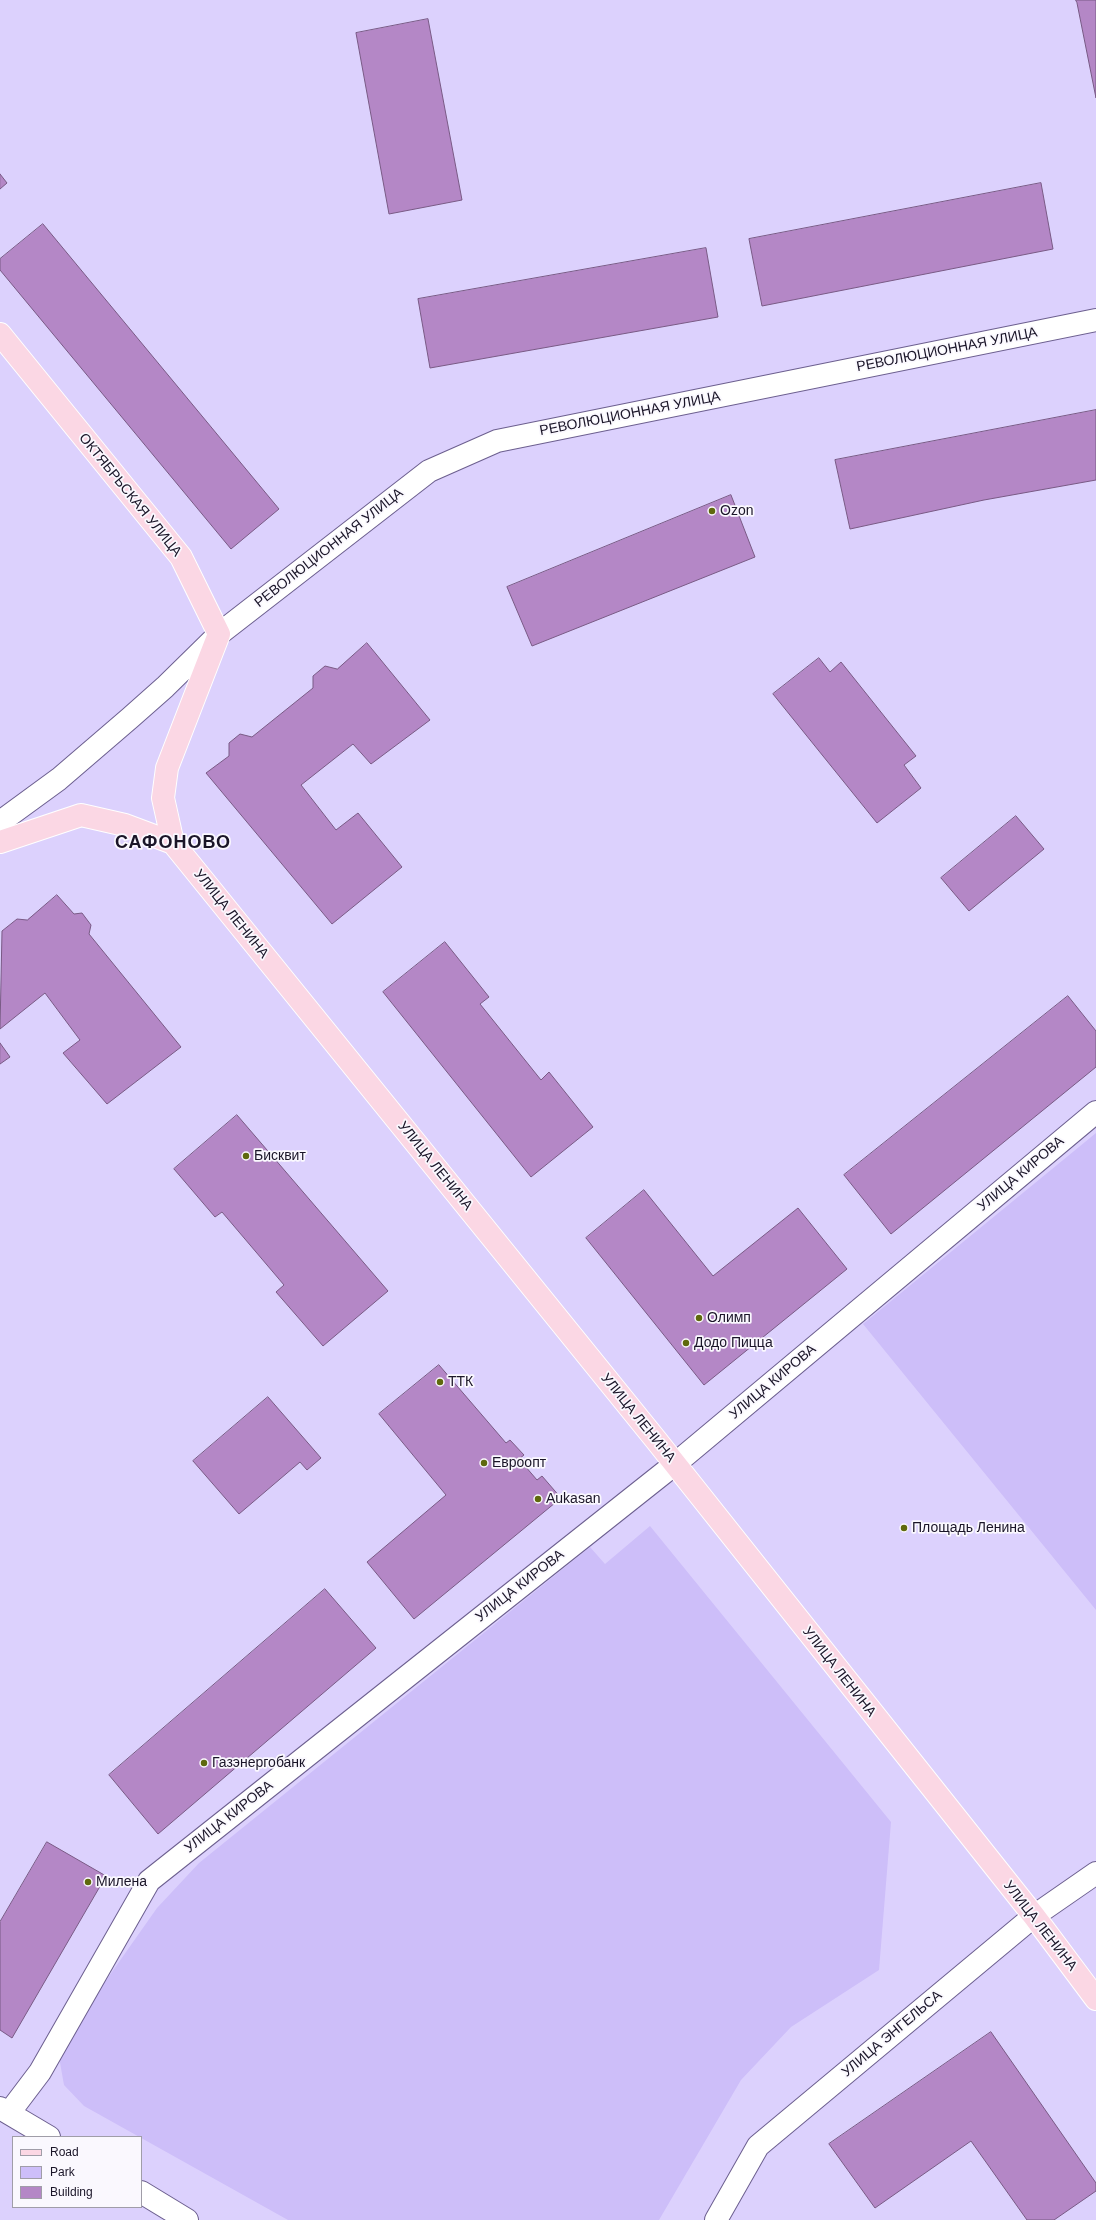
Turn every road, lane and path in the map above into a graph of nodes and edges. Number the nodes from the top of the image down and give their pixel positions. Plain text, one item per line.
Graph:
1 (1096, 320) edge
2 (0, 334) edge
3 (219, 634) junction
4 (0, 822) edge
5 (0, 842) edge
6 (173, 843) junction
7 (1096, 1112) edge
8 (675, 1464) junction
9 (1096, 1873) edge
10 (1034, 1916) junction
11 (1096, 1999) edge
12 (5, 2110) edge
13 (47, 2136) edge
14 (142, 2193) edge
15 (187, 2220) edge
16 (716, 2220) edge

1 - 3 street, РЕВОЛЮЦИОННАЯ УЛИЦА
2 - 3 main road, ОКТЯБРЬСКАЯ УЛИЦА
3 - 4 street, РЕВОЛЮЦИОННАЯ УЛИЦА
3 - 6 main road
5 - 6 main road
6 - 8 main road, УЛИЦА ЛЕНИНА
7 - 8 street, УЛИЦА КИРОВА
8 - 10 main road, УЛИЦА ЛЕНИНА
8 - 12 street, УЛИЦА КИРОВА
9 - 10 street, УЛИЦА ЭНГЕЛЬСА
10 - 11 main road, УЛИЦА ЛЕНИНА
10 - 16 street, УЛИЦА ЭНГЕЛЬСА
12 - 13 street
14 - 15 street

